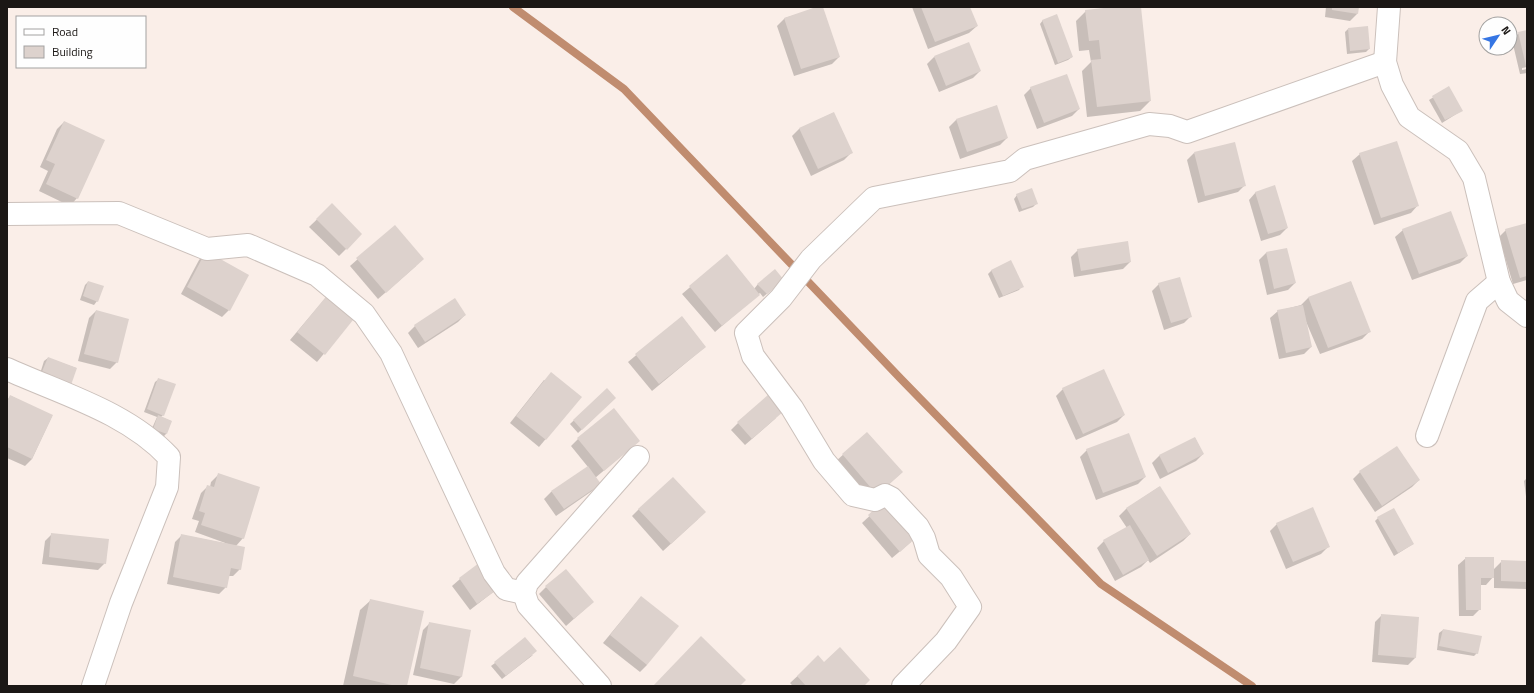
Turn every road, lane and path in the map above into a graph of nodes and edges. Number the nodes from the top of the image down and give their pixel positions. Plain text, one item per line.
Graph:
1 (1389, 7) edge
2 (1385, 62) junction
3 (7, 214) edge
4 (1499, 282) junction
5 (1527, 316) edge
6 (7, 369) edge
7 (1427, 436) dead end
8 (638, 457) dead end
9 (524, 593) junction
10 (595, 684) edge
11 (93, 686) edge
12 (904, 686) edge

1 - 2 street
2 - 4 street
2 - 12 street
3 - 9 street
4 - 5 street
4 - 7 street
6 - 11 street
8 - 9 street
9 - 10 street

